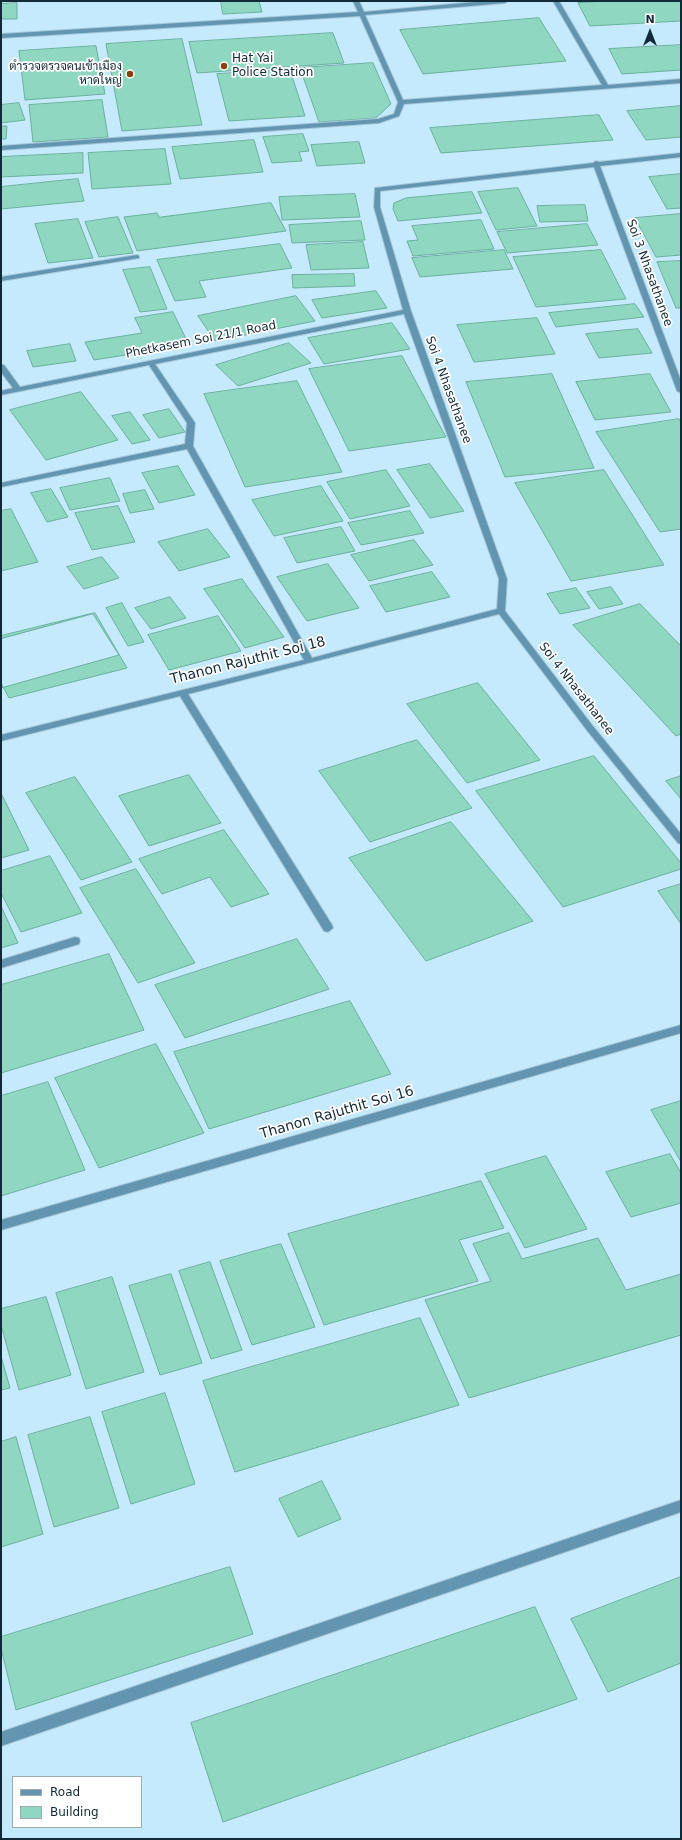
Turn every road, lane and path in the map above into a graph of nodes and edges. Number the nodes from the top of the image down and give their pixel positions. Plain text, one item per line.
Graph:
1 (356, 1) edge
2 (505, 1) edge
3 (556, 1) edge
4 (362, 14) junction
5 (1, 36) edge
6 (681, 81) edge
7 (606, 86) junction
8 (401, 102) junction
9 (1, 148) edge
10 (681, 155) edge
11 (596, 163) junction
12 (137, 256) dead end
13 (1, 279) edge
14 (407, 311) junction
15 (150, 362) junction
16 (1, 367) edge
17 (18, 390) junction
18 (681, 391) edge
19 (1, 393) edge
20 (189, 446) junction
21 (1, 485) edge
22 (501, 610) junction
23 (309, 661) junction
24 (182, 692) junction
25 (1, 738) edge
26 (681, 841) edge
27 (328, 928) dead end
28 (76, 941) dead end
29 (1, 964) edge
30 (681, 1029) edge
31 (1, 1225) edge
32 (681, 1506) edge
33 (1, 1739) edge

1 - 4 street
2 - 4 street
3 - 7 street
4 - 5 street
4 - 8 street
6 - 7 street
7 - 8 street
8 - 9 street
10 - 11 street, Soi 4 Nhasathanee
11 - 14 street, Soi 4 Nhasathanee
11 - 18 street, Soi 3 Nhasathanee
12 - 13 street
14 - 15 street, Phetkasem Soi 21/1 Road
14 - 22 street, Soi 4 Nhasathanee
15 - 17 street, Phetkasem Soi 21/1 Road
15 - 20 street
16 - 17 street
17 - 19 street, Phetkasem Soi 21/1 Road
20 - 21 street
20 - 23 street
22 - 23 street, Thanon Rajuthit Soi 18
22 - 26 street, Soi 4 Nhasathanee
23 - 24 street, Thanon Rajuthit Soi 18
24 - 25 street, Thanon Rajuthit Soi 18
24 - 27 street
28 - 29 street
30 - 31 street, Thanon Rajuthit Soi 16
32 - 33 street

